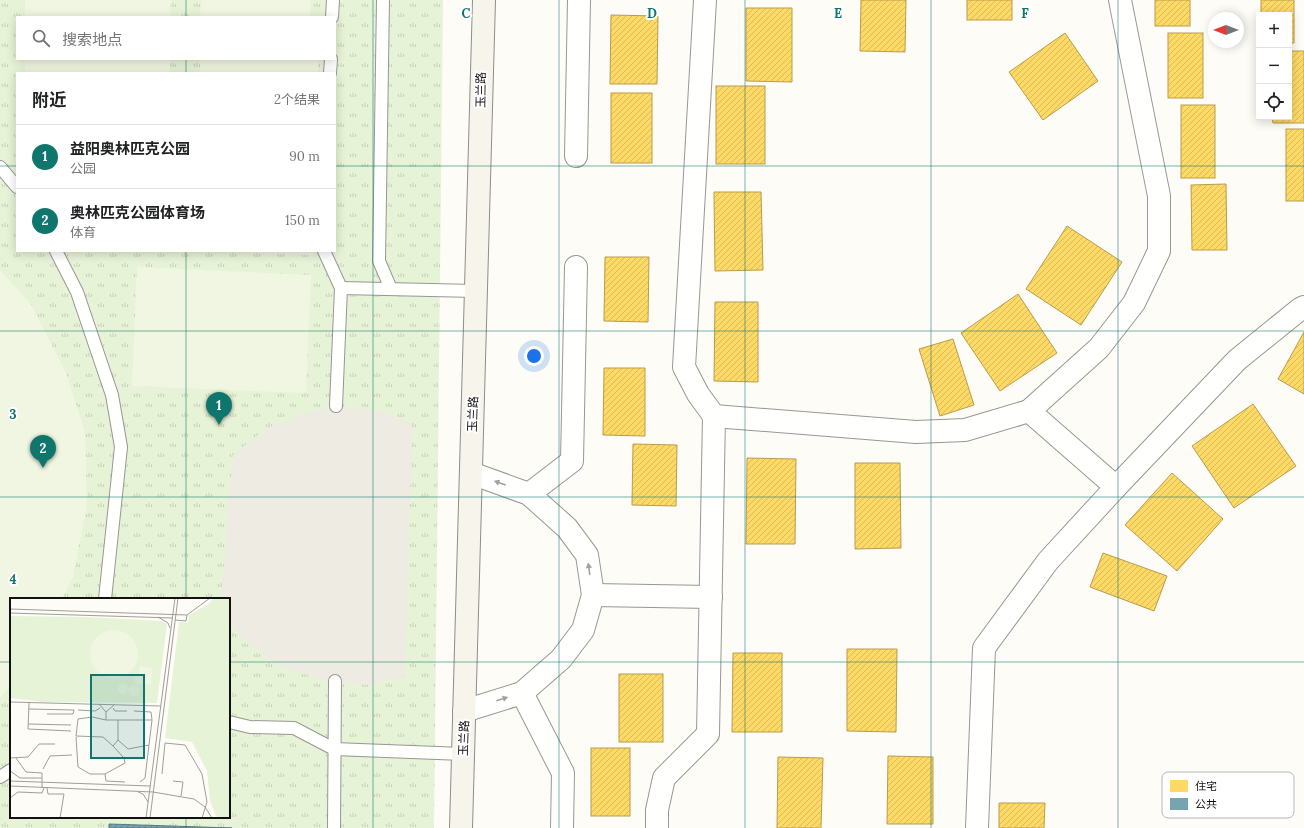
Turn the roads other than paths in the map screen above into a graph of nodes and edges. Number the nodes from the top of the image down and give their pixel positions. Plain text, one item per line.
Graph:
1 (333, 0) edge
2 (384, 0) edge
3 (484, 0) edge
4 (579, 0) edge
5 (706, 0) edge
6 (1120, 0) edge
7 (332, 16) edge
8 (331, 60) edge
9 (330, 72) edge
10 (576, 156) dead end
11 (0, 167) edge
12 (16, 186) edge
13 (57, 252) edge
14 (324, 252) edge
15 (576, 267) dead end
16 (341, 288) junction
17 (391, 289) junction
18 (476, 291) junction
19 (1304, 308) edge
20 (336, 406) dead end
21 (1029, 411) junction
22 (714, 416) junction
23 (471, 473) junction
24 (1116, 488) junction
25 (529, 494) junction
26 (593, 595) junction
27 (711, 597) junction
28 (105, 598) edge
29 (335, 681) dead end
30 (522, 693) junction
31 (464, 711) junction
32 (230, 722) edge
33 (334, 749) junction
34 (463, 754) junction
35 (10, 771) edge
36 (0, 777) edge
37 (334, 828) edge
38 (461, 828) edge
39 (562, 828) edge
40 (657, 828) edge
41 (977, 828) edge

1 - 7 lane
2 - 17 lane
3 - 18 street, 玉兰路
4 - 10 street
5 - 22 street
6 - 21 street
8 - 9 lane
11 - 12 lane
13 - 28 lane
14 - 16 lane
15 - 25 street
16 - 17 lane
16 - 20 lane
17 - 18 lane
18 - 23 street, 玉兰路
19 - 24 street
21 - 22 street
21 - 24 street
22 - 27 street
25 -> 23 street
23 - 31 street, 玉兰路
24 - 41 street
26 -> 25 street
26 - 27 street
26 - 30 street
27 - 40 street
29 - 33 lane
31 -> 30 street
30 - 39 street
31 - 34 street, 玉兰路
32 - 33 lane
33 - 34 lane
33 - 37 lane
34 - 38 street, 玉兰路
35 - 36 lane

